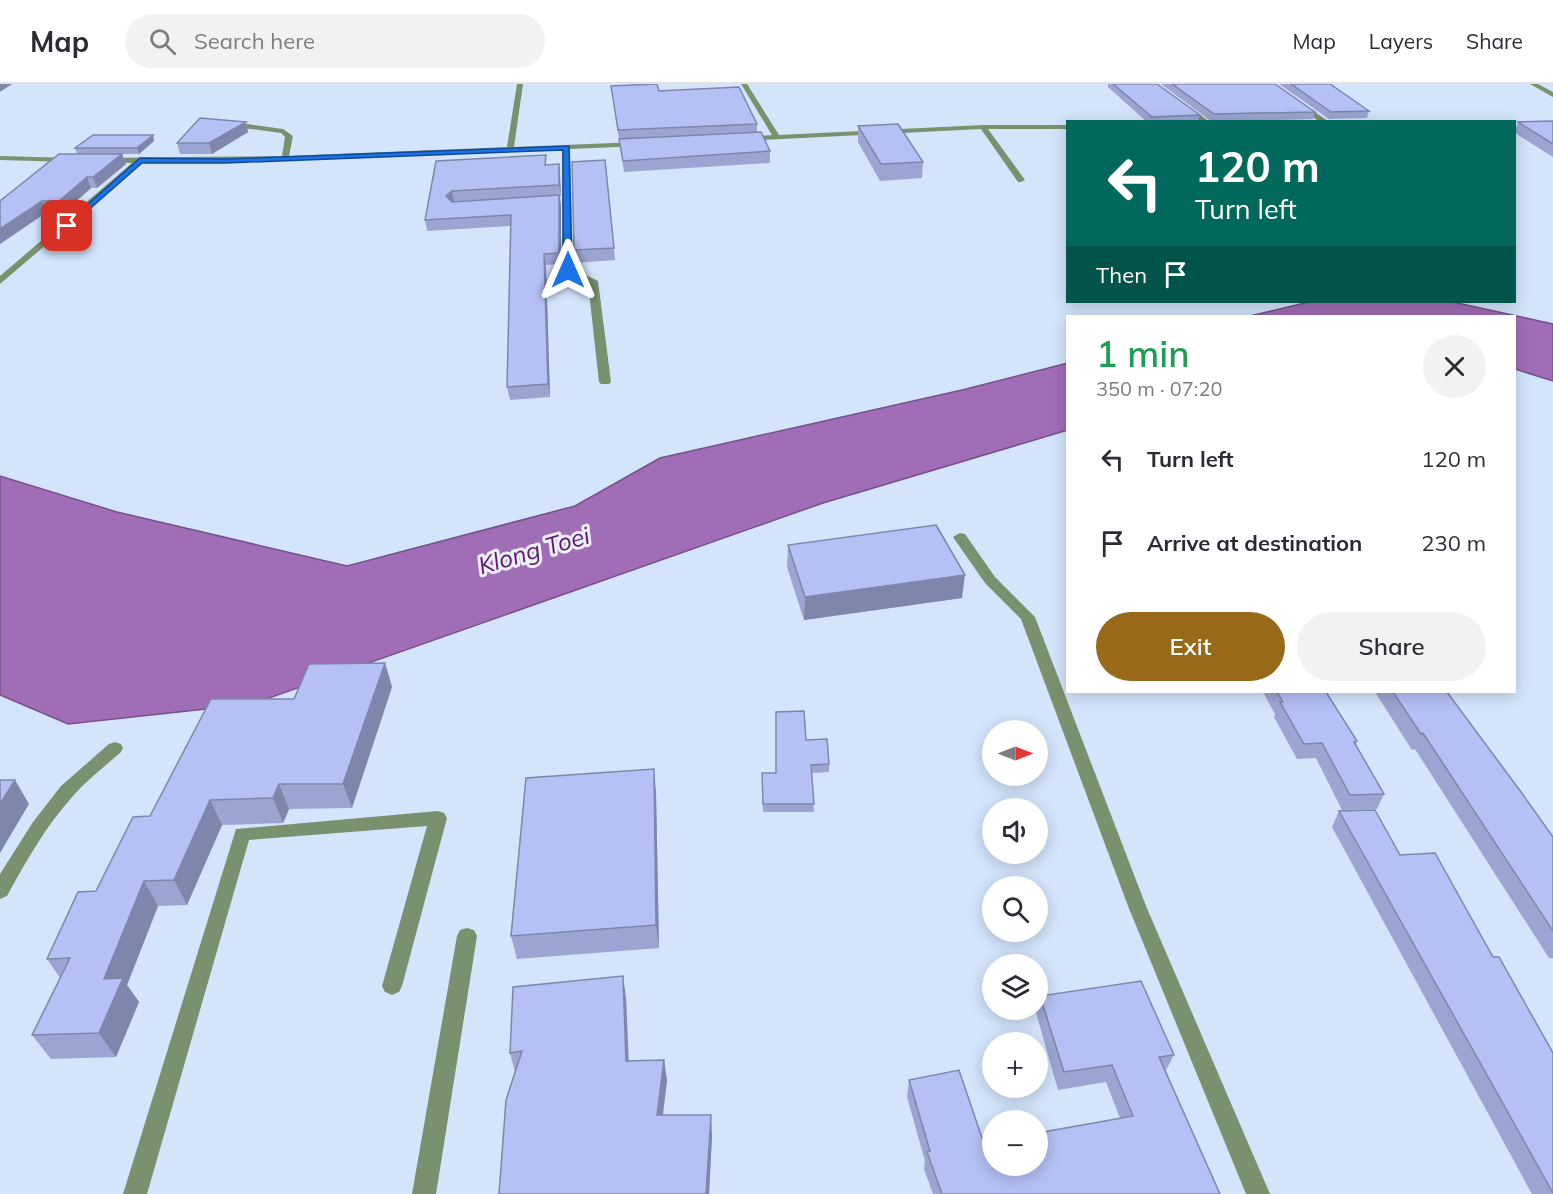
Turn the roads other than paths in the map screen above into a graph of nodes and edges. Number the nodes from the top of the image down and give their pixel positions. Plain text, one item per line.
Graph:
1 (520, 84) edge
2 (744, 84) edge
3 (1153, 84) edge
4 (1270, 84) edge
5 (1533, 84) edge
6 (1553, 95) edge
7 (1204, 120) edge
8 (1323, 120) edge
9 (232, 124) edge
10 (983, 127) junction
11 (1066, 127) edge
12 (777, 138) junction
13 (731, 140) edge
14 (650, 143) edge
15 (566, 148) junction
16 (510, 151) junction
17 (0, 158) edge
18 (285, 159) junction
19 (59, 160) junction
20 (82, 160) edge
21 (94, 160) edge
22 (140, 160) junction
23 (51, 166) edge
24 (1021, 180) dead end
25 (567, 200) junction
26 (556, 201) edge
27 (0, 281) edge
28 (605, 382) dead end
29 (960, 537) dead end
30 (115, 748) dead end
31 (0, 891) edge
32 (467, 936) dead end
33 (392, 986) dead end
34 (135, 1194) edge
35 (424, 1194) edge
36 (1258, 1194) edge

1 - 16 street
2 - 12 street
3 - 7 street
4 - 8 street
5 - 6 street
9 - 18 street
10 - 11 street
10 - 12 street
10 - 24 street
12 - 13 street
14 - 15 street
15 - 16 street
15 - 25 street
16 - 18 street
17 - 19 street
18 - 22 street
19 - 20 street
19 - 23 street
21 - 22 street
22 - 27 street
25 - 26 street
25 - 28 street
29 - 36 street
30 - 31 street
32 - 35 street
33 - 34 street

